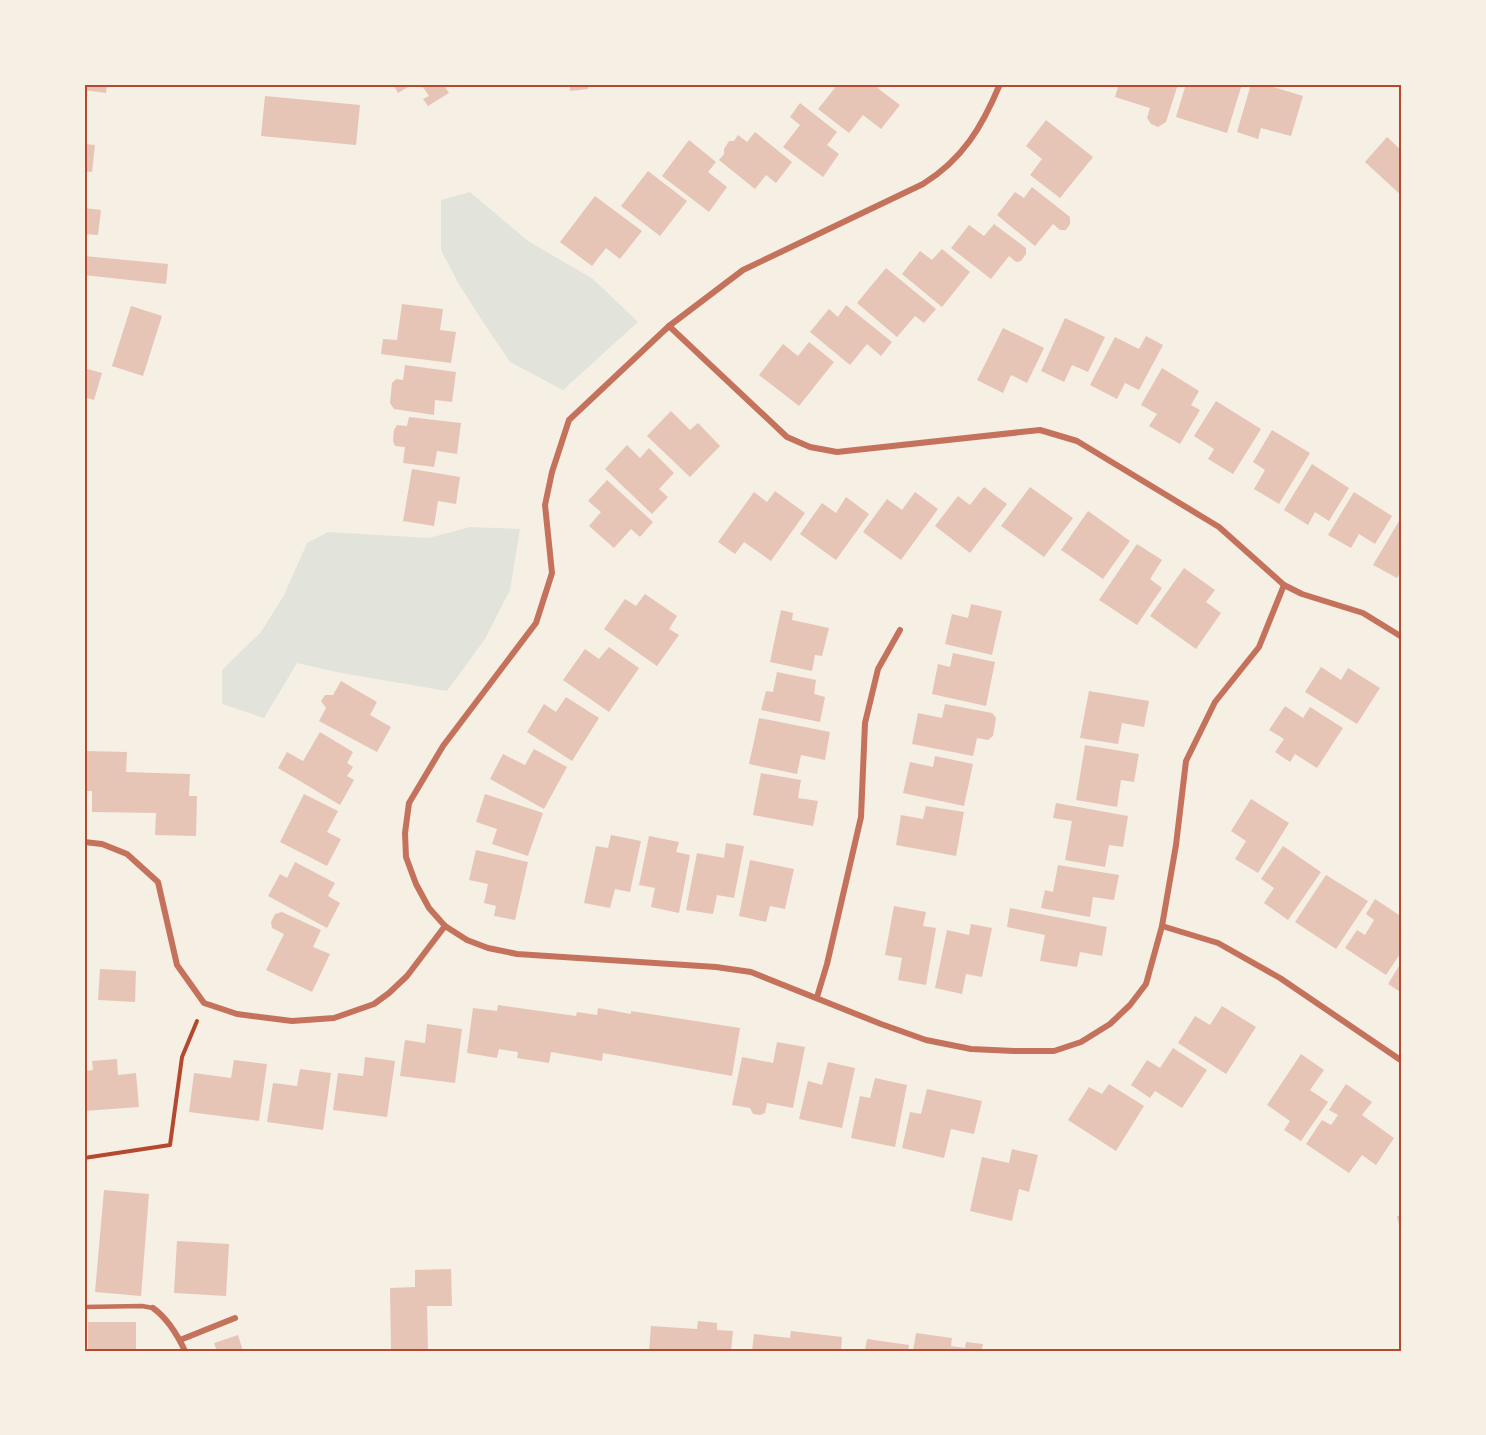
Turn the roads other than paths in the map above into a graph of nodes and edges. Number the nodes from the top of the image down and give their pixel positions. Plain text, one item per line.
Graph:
1 (999, 84) edge
2 (669, 326) junction
3 (1284, 585) junction
4 (900, 630) dead end
5 (1402, 637) edge
6 (84, 842) edge
7 (445, 926) junction
8 (1162, 926) junction
9 (817, 997) junction
10 (1402, 1061) edge
11 (84, 1307) edge
12 (153, 1308) joint
13 (235, 1318) dead end
14 (180, 1340) junction
15 (185, 1351) edge

1 - 2 street
2 - 3 street
2 - 7 street
3 - 5 street
3 - 8 street
4 - 9 street
6 - 7 street
7 - 9 street
8 - 9 street
8 - 10 street
11 - 12 lane
12 - 14 street
13 - 14 street
14 - 15 street

